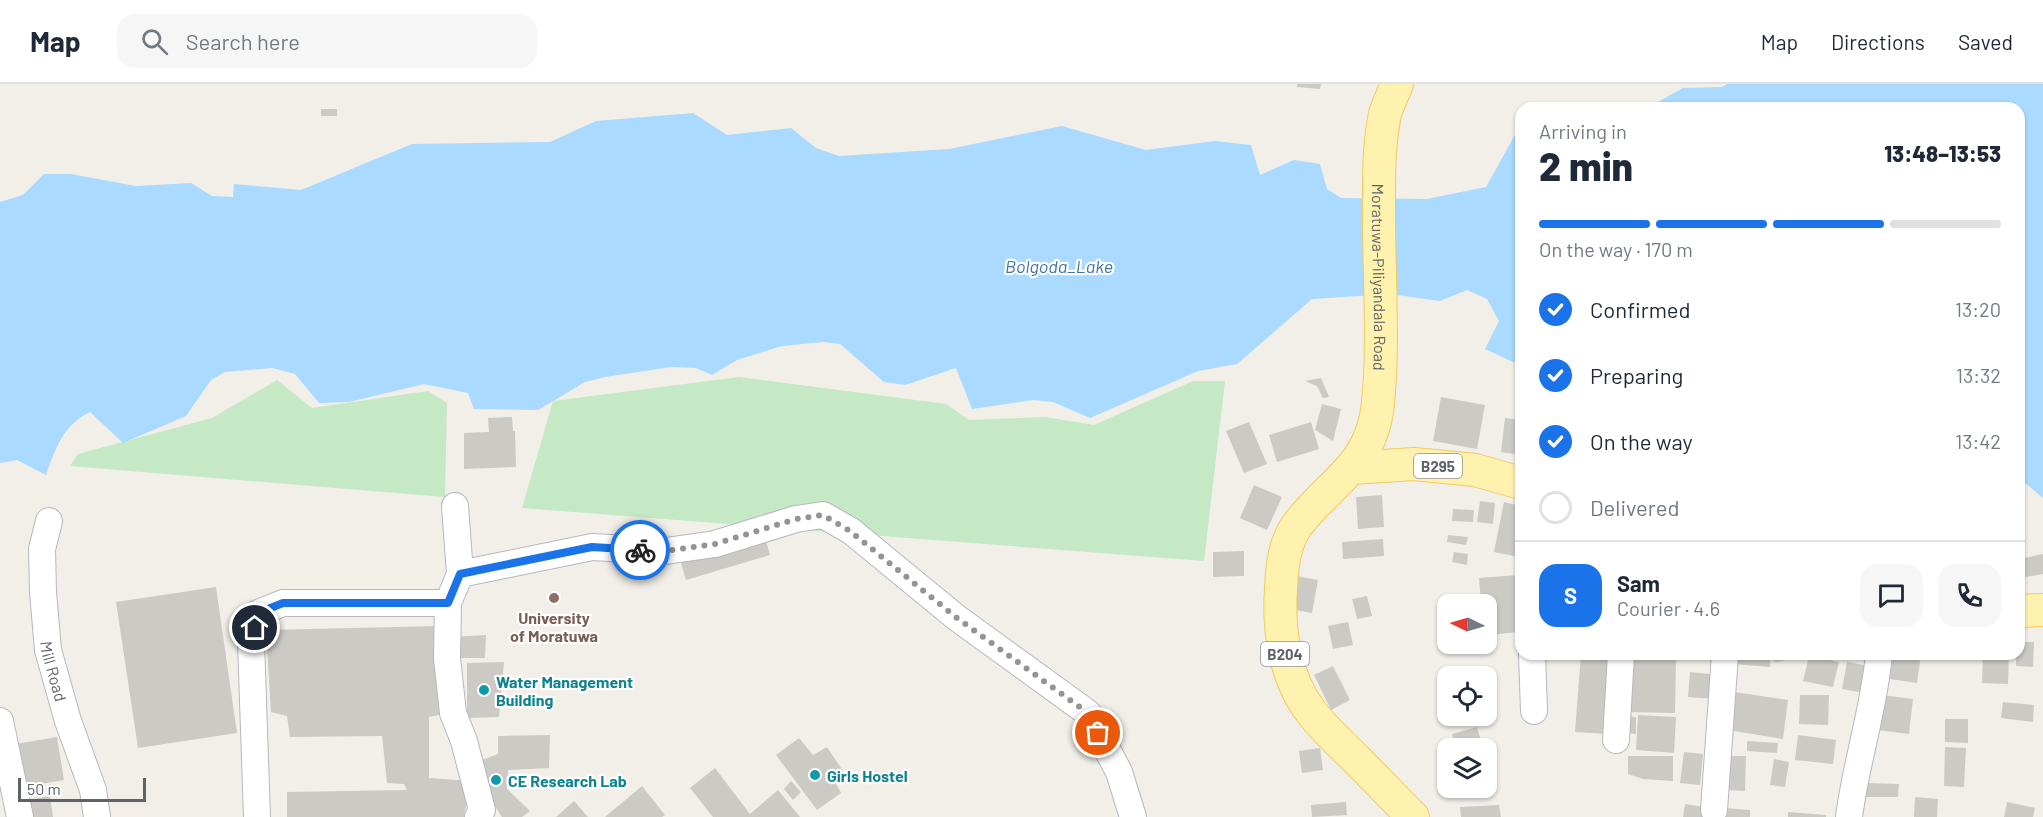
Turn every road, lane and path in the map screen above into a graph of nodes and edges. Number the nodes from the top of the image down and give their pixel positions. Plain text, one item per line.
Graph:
1 (1397, 84) edge
2 (1352, 468) junction
3 (1515, 481) edge
4 (455, 506) dead end
5 (49, 521) dead end
6 (460, 574) junction
7 (448, 603) junction
8 (2043, 610) edge
9 (2025, 611) edge
10 (1532, 660) edge
11 (1621, 660) edge
12 (1725, 660) edge
13 (1878, 660) edge
14 (1534, 711) dead end
15 (0, 721) edge
16 (1616, 740) dead end
17 (1714, 810) dead end
18 (20, 817) edge
19 (97, 817) edge
20 (257, 817) edge
21 (478, 817) edge
22 (1133, 817) edge
23 (1413, 817) edge
24 (1848, 817) edge

1 - 2 main road, Moratuwa-Piliyandala Road
2 - 3 main road, B295
2 - 23 main road, B204
4 - 6 street
5 - 19 street, Mill Road
6 - 7 street
6 - 22 street
7 - 20 street
7 - 21 street
8 - 9 main road
10 - 14 street
11 - 16 street
12 - 17 street
13 - 24 street
15 - 18 street

